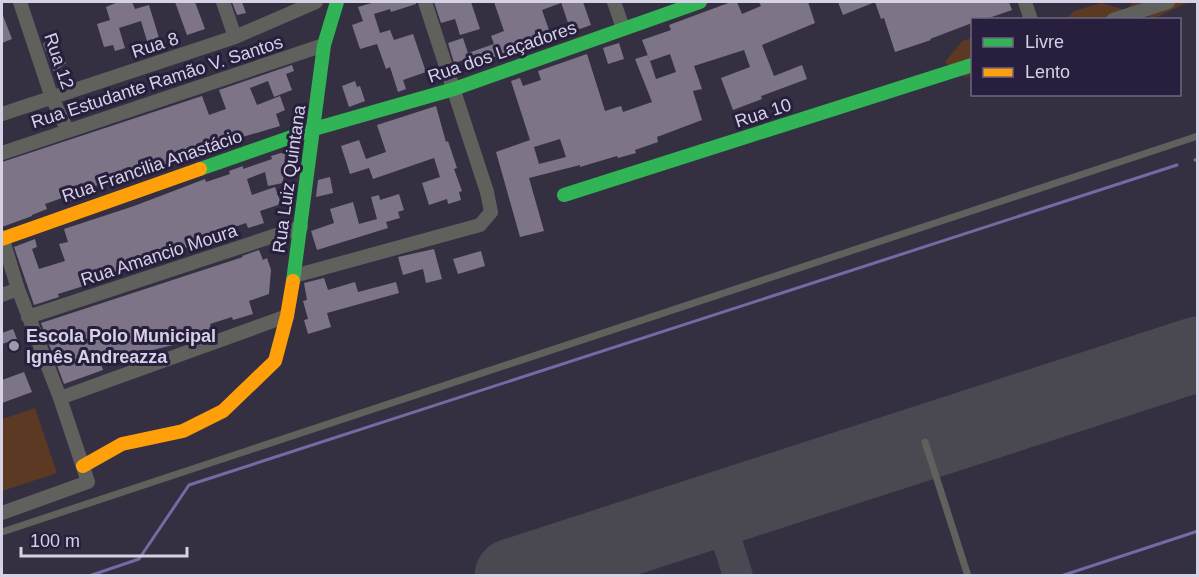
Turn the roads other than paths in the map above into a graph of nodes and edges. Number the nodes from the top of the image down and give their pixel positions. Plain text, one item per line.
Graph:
1 (20, 2) edge
2 (223, 2) edge
3 (316, 2) edge
4 (337, 2) edge
5 (425, 2) edge
6 (614, 2) edge
7 (700, 2) edge
8 (1025, 2) edge
9 (1168, 2) edge
10 (1030, 18) edge
11 (1119, 18) edge
12 (623, 28) junction
13 (235, 37) junction
14 (324, 45) junction
15 (971, 65) edge
16 (454, 89) junction
17 (52, 98) junction
18 (2, 114) edge
19 (314, 129) junction
20 (68, 131) junction
21 (1197, 136) edge
22 (2, 153) edge
23 (564, 195) dead end
24 (301, 227) junction
25 (2, 238) edge
26 (294, 276) junction
27 (18, 289) junction
28 (2, 294) edge
29 (28, 316) junction
30 (287, 316) junction
31 (60, 398) junction
32 (925, 442) dead end
33 (83, 466) junction
34 (2, 513) edge
35 (2, 532) edge
36 (968, 576) edge

1 - 17 street, Rua 12
2 - 13 street
3 - 13 street, Rua 8
4 - 14 street, Rua Luiz Quintana
5 - 16 street
6 - 12 street
7 - 12 street, Rua dos Laçadores
8 - 10 street
9 - 11 street
12 - 16 street, Rua dos Laçadores
13 - 17 street, Rua 8
14 - 19 street, Rua Luiz Quintana
14 - 20 street, Rua Estudante Ramão V. Santos
15 - 23 street, Rua 10
16 - 19 street, Rua dos Laçadores
16 - 26 street
17 - 18 street, Rua 8
17 - 20 street, Rua 12
19 - 24 street, Rua Luiz Quintana
19 - 25 street, Rua Francilia Anastácio
20 - 22 street, Rua Estudante Ramão V. Santos
21 - 35 lane
24 - 26 street, Rua Luiz Quintana
24 - 29 street, Rua Amancio Moura
25 - 27 street
26 - 30 street, Rua Luiz Quintana
27 - 28 street
27 - 29 street
29 - 31 street
30 - 31 street
30 - 33 street, Rua Luiz Quintana
31 - 33 street
32 - 36 lane
33 - 34 street

